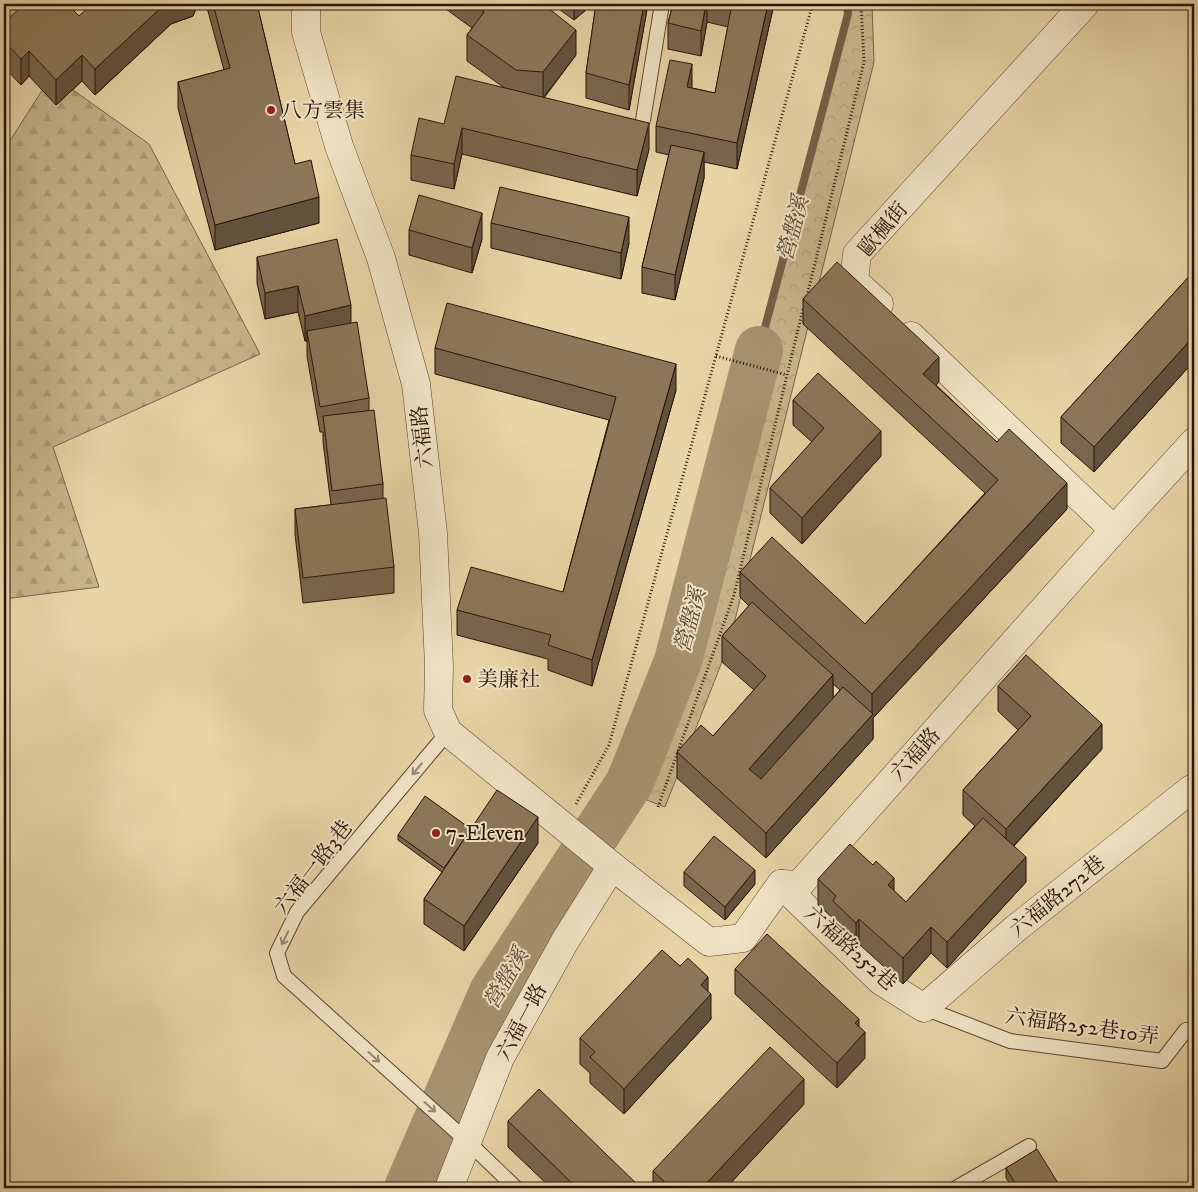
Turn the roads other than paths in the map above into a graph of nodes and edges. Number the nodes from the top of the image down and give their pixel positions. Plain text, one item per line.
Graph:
1 (306, 4) edge
2 (662, 4) edge
3 (1085, 4) edge
4 (643, 120) edge
5 (1194, 442) edge
6 (1114, 530) junction
7 (448, 732) junction
8 (1194, 788) edge
9 (612, 865) junction
10 (781, 884) junction
11 (924, 1008) junction
12 (1194, 1034) edge
13 (460, 1135) junction
14 (1029, 1146) dead end
15 (449, 1188) edge
16 (516, 1188) edge
17 (956, 1188) edge

1 - 7 street, 六福路
2 - 4 lane
3 - 6 street, 歐楓街
5 - 6 street, 六福路
6 - 10 street, 六福路
7 - 9 street, 六福路
7 -> 13 lane, 六福一路3巷
8 - 11 street, 六福路272巷
9 - 10 street
9 - 13 street, 六福一路
10 - 11 street, 六福路252巷
11 - 12 lane, 六福路252巷10弄
13 - 15 street, 六福一路
13 - 16 lane
14 - 17 lane

